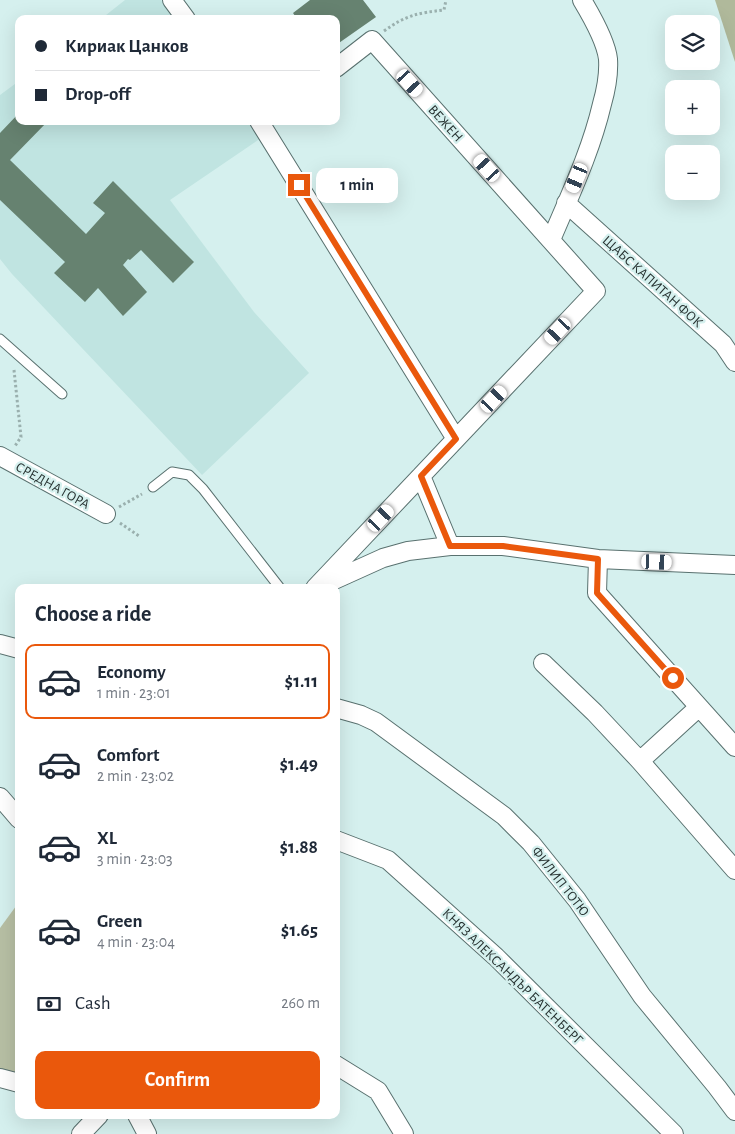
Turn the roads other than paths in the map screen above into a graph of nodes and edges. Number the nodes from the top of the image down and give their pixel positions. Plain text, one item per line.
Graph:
1 (172, 0) edge
2 (582, 0) edge
3 (183, 15) edge
4 (340, 65) edge
5 (264, 125) edge
6 (566, 203) junction
7 (551, 240) junction
8 (0, 339) edge
9 (735, 362) edge
10 (62, 394) dead end
11 (456, 439) junction
12 (5, 454) edge
13 (421, 476) junction
14 (154, 487) road end
15 (106, 514) road end
16 (450, 546) junction
17 (598, 559) junction
18 (735, 565) edge
19 (277, 584) edge
20 (320, 584) edge
21 (325, 584) edge
22 (0, 644) edge
23 (15, 648) edge
24 (543, 663) dead end
25 (699, 707) junction
26 (340, 709) edge
27 (735, 747) edge
28 (640, 761) junction
29 (0, 797) edge
30 (15, 814) edge
31 (340, 842) edge
32 (735, 870) edge
33 (340, 1067) edge
34 (0, 1078) edge
35 (15, 1082) edge
36 (735, 1111) edge
37 (95, 1119) edge
38 (139, 1119) edge
39 (81, 1134) edge
40 (147, 1134) edge
41 (404, 1134) edge
42 (674, 1134) edge

1 - 3 street
2 - 6 street
4 - 7 street, ВЕЖЕН
5 - 11 street
6 - 7 street
6 - 9 street, ЩАБС КАПИТАН ФОК
7 - 11 street, ВЕЖЕН
8 - 10 lane
11 - 13 street
12 - 15 street, СРЕДНА ГОРА
13 - 16 street
13 - 20 street
14 - 19 lane
16 - 17 street
16 - 21 street
17 - 18 street
17 - 25 street
22 - 23 street
24 - 28 street
25 - 27 street
25 - 28 street
26 - 36 street, ФИЛИП ТОТЮ
28 - 32 street
29 - 30 street
31 - 42 street, КНЯЗ АЛЕКСАНДЪР БАТЕНБЕРГ
33 - 41 street
34 - 35 street
37 - 39 street
38 - 40 street

